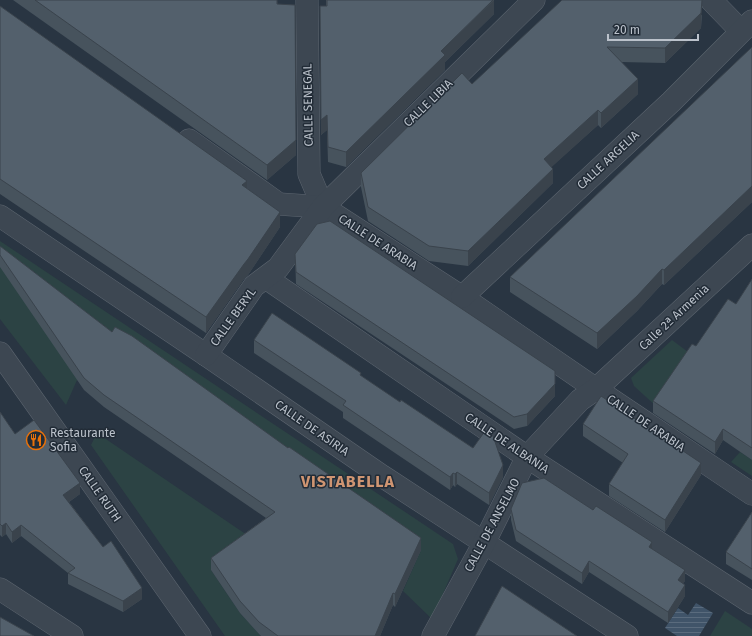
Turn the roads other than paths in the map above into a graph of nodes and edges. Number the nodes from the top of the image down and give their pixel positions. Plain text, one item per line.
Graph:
1 (307, 0) edge
2 (534, 0) edge
3 (711, 0) edge
4 (747, 26) edge
5 (175, 130) edge
6 (323, 207) junction
7 (0, 216) edge
8 (752, 245) edge
9 (266, 278) junction
10 (462, 297) junction
11 (0, 353) edge
12 (206, 355) junction
13 (596, 389) junction
14 (527, 457) junction
15 (752, 494) edge
16 (484, 543) junction
17 (0, 589) edge
18 (752, 603) edge
19 (72, 636) edge
20 (200, 636) edge
21 (433, 636) edge
22 (627, 636) edge

1 - 6 street, CALLE SENEGAL
2 - 6 street, CALLE LIBIA
3 - 4 street
4 - 10 street, CALLE ARGELIA
5 - 6 street, CALLE DE ARABIA
6 - 9 street, CALLE BERYL
6 - 10 street, CALLE DE ARABIA
7 - 12 street, CALLE DE ASIRIA
8 - 13 street, Calle 2ª Armenia
9 - 12 street, CALLE BERYL
9 - 14 street, CALLE DE ALBANIA
10 - 13 street, CALLE DE ARABIA
11 - 20 street, CALLE RUTH
12 - 16 street, CALLE DE ASIRIA
13 - 14 street, CALLE DE ANSELMO
13 - 15 street, CALLE DE ARABIA
14 - 16 street, CALLE DE ANSELMO
14 - 18 street, CALLE DE ALBANIA
16 - 21 street, CALLE DE ANSELMO
16 - 22 street, CALLE DE ASIRIA
17 - 19 street

